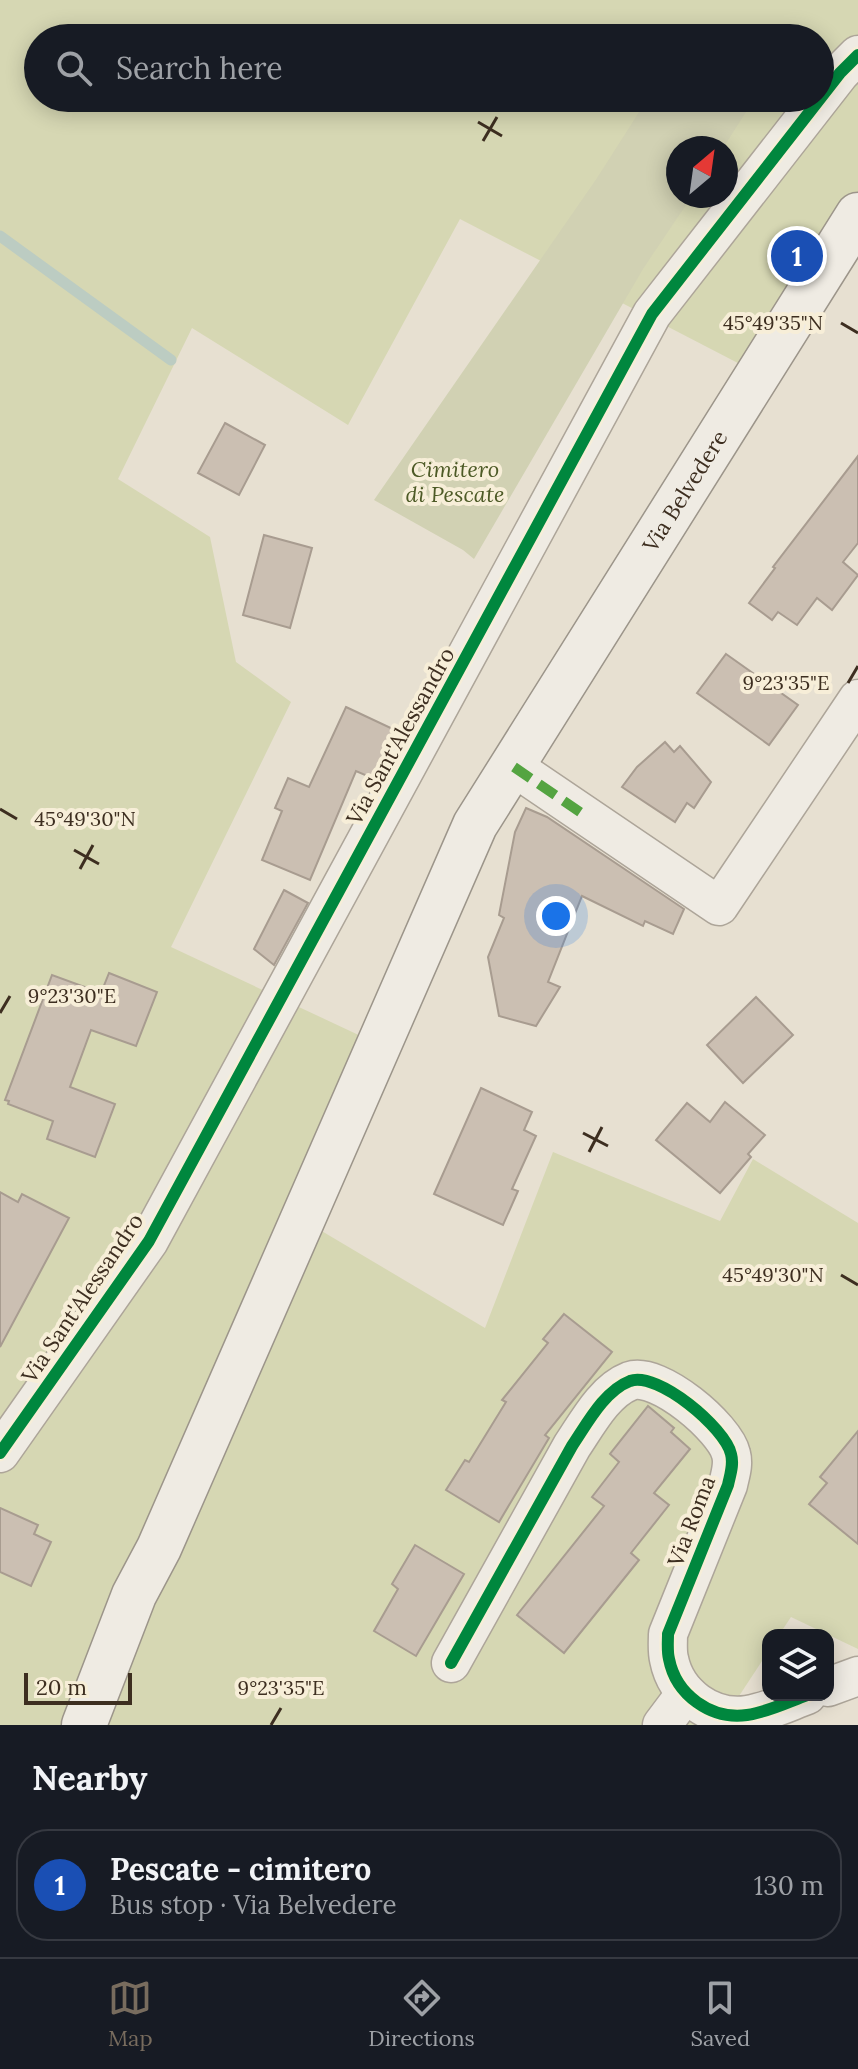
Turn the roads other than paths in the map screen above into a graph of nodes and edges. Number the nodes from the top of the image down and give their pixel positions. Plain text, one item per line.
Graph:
1 (858, 55) edge
2 (834, 81) edge
3 (810, 112) edge
4 (858, 215) edge
5 (858, 699) edge
6 (514, 767) junction
7 (0, 1453) edge
8 (451, 1663) dead end
9 (858, 1676) edge
10 (834, 1685) edge
11 (686, 1693) junction
12 (791, 1701) edge
13 (84, 1725) edge
14 (662, 1725) edge

1 - 2 street, Via Sant'Alessandro
3 - 7 street, Via Sant'Alessandro
4 - 6 main road, Via Belvedere
5 - 6 street
6 - 13 main road, Via Belvedere
8 - 11 street, Via Roma
9 - 10 street
11 - 12 street
11 - 14 street

